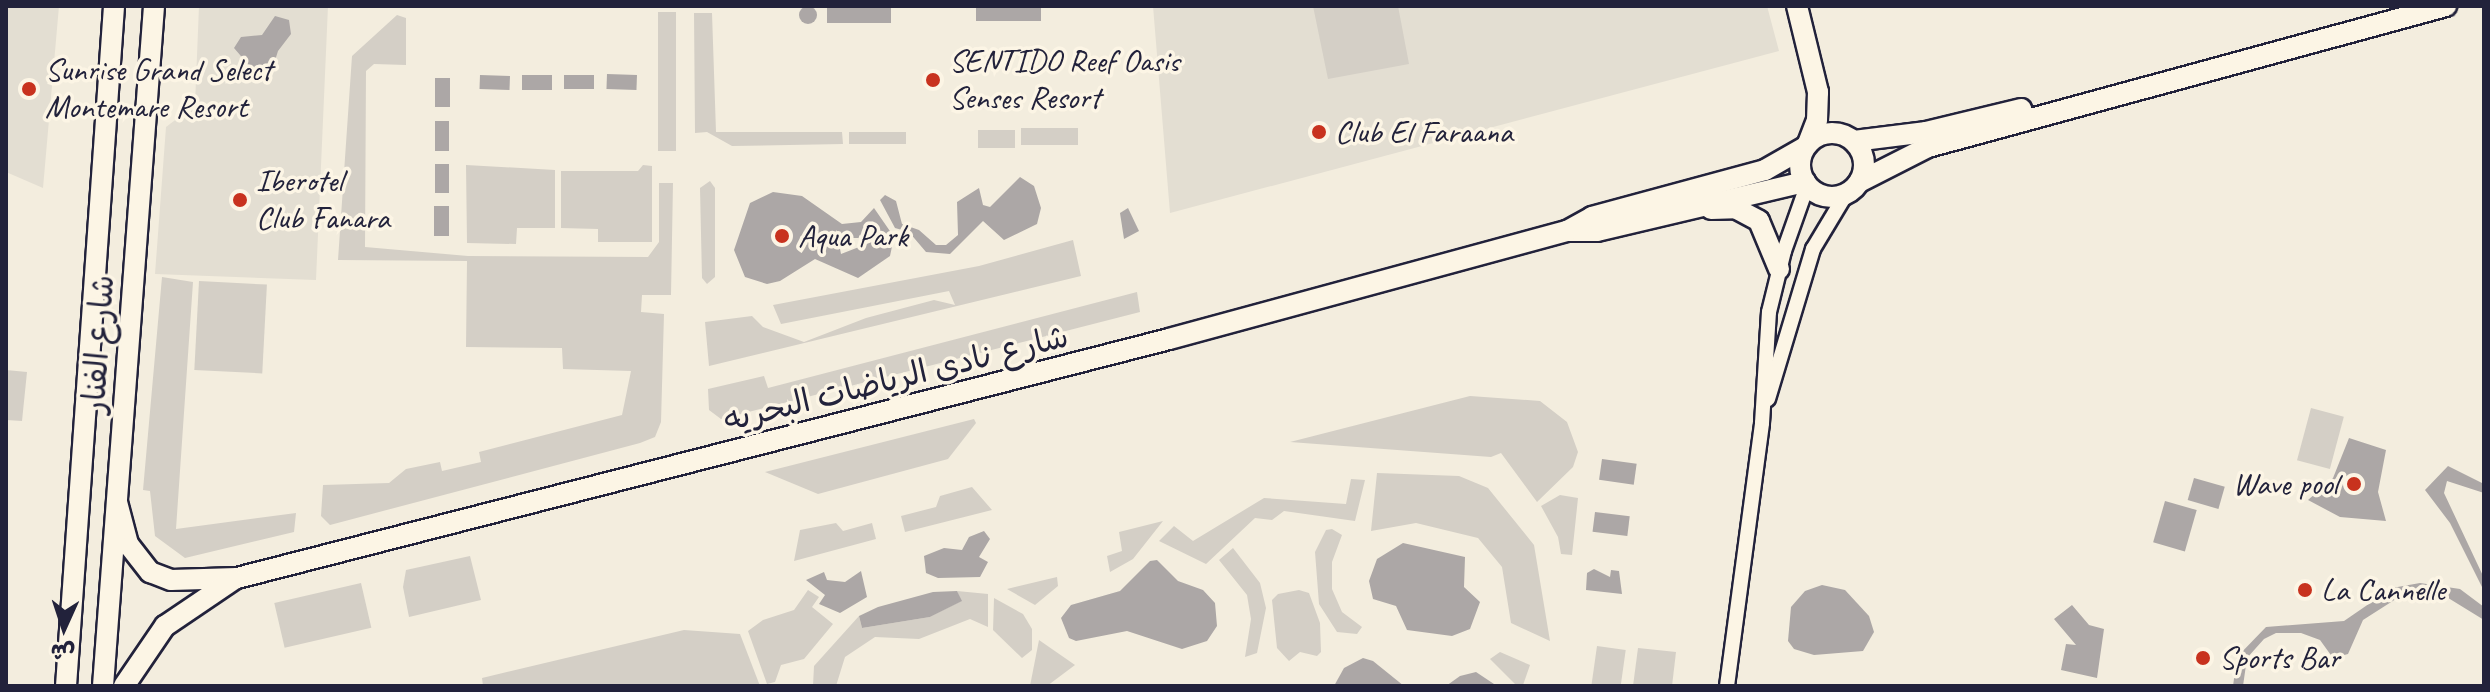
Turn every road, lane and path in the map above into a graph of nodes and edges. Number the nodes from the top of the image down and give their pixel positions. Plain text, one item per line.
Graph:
1 (114, 6) edge
2 (154, 6) edge
3 (1797, 6) edge
4 (2446, 6) edge
5 (2131, 88) junction
6 (1818, 92) junction
7 (1850, 138) junction
8 (1807, 145) junction
9 (1806, 184) junction
10 (1853, 188) junction
11 (1671, 213) junction
12 (1567, 231) junction
13 (1779, 269) junction
14 (1762, 423) junction
15 (117, 502) junction
16 (237, 578) junction
17 (66, 686) edge
18 (103, 686) edge
19 (124, 686) edge
20 (1727, 686) edge

1 - 17 main road, شارع الفنار
2 - 15 main road, شارع الفنار
3 - 6 main road
4 - 5 main road
5 - 7 main road
5 - 10 main road
6 - 7 main road
6 - 8 main road
7 - 8 main road
7 - 10 main road
8 - 9 main road
8 - 12 main road, شارع نادى الرياضات البحريه
9 - 10 main road
9 - 11 main road, شارع نادى الرياضات البحريه
9 - 13 street
10 - 14 street
11 - 12 main road, شارع نادى الرياضات البحريه
11 - 13 main road
12 - 16 main road, شارع نادى الرياضات البحريه
13 - 14 street
14 - 20 street
15 - 16 main road, شارع نادى الرياضات البحريه
15 - 18 main road, شارع الفنار
16 - 19 main road, شارع نادى الرياضات البحريه

